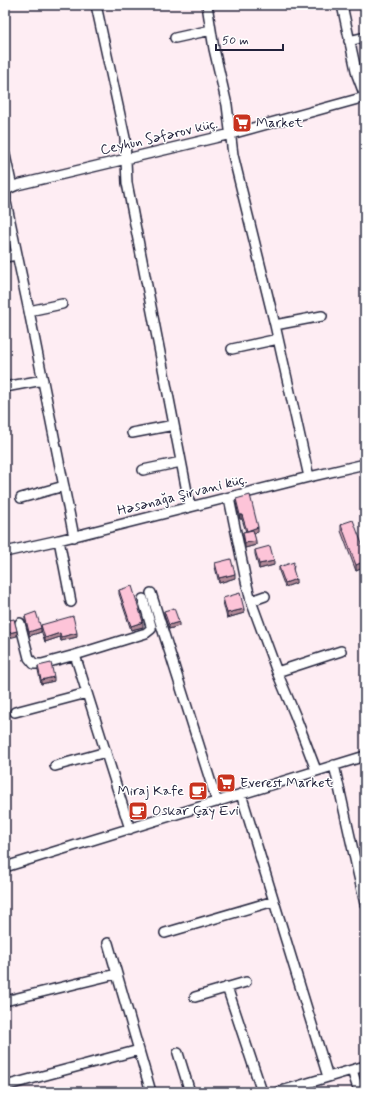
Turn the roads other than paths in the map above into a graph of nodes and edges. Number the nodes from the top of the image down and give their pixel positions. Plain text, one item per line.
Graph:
1 (96, 5) edge
2 (207, 5) edge
3 (342, 5) edge
4 (211, 30) junction
5 (365, 37) edge
6 (175, 38) dead end
7 (349, 41) junction
8 (365, 97) edge
9 (231, 134) junction
10 (5, 155) edge
11 (126, 159) junction
12 (8, 190) edge
13 (17, 255) junction
14 (5, 257) edge
15 (62, 304) dead end
16 (29, 310) junction
17 (322, 316) dead end
18 (275, 326) junction
19 (278, 339) junction
20 (232, 349) dead end
21 (43, 380) junction
22 (5, 387) edge
23 (174, 425) junction
24 (132, 433) dead end
25 (181, 462) junction
26 (365, 464) edge
27 (143, 470) dead end
28 (309, 477) junction
29 (64, 486) junction
30 (21, 498) dead end
31 (229, 498) junction
32 (190, 507) junction
33 (74, 537) junction
34 (59, 540) junction
35 (5, 552) edge
36 (151, 593) dead end
37 (265, 596) dead end
38 (143, 599) dead end
39 (251, 601) junction
40 (71, 602) dead end
41 (20, 623) dead end
42 (341, 650) dead end
43 (75, 655) junction
44 (277, 672) junction
45 (87, 693) junction
46 (15, 712) dead end
47 (106, 752) junction
48 (365, 756) edge
49 (334, 765) junction
50 (56, 766) dead end
51 (316, 770) junction
52 (241, 794) junction
53 (216, 802) junction
54 (130, 829) junction
55 (5, 867) edge
56 (274, 901) junction
57 (365, 904) edge
58 (165, 933) dead end
59 (108, 943) dead end
60 (116, 974) junction
61 (246, 982) dead end
62 (227, 987) junction
63 (195, 997) dead end
64 (5, 1001) edge
65 (139, 1050) junction
66 (178, 1053) dead end
67 (365, 1066) edge
68 (352, 1070) junction
69 (328, 1077) junction
70 (5, 1086) edge
71 (151, 1092) edge
72 (190, 1092) edge
73 (262, 1092) edge
74 (278, 1092) edge
75 (359, 1092) edge

1 - 11 street
2 - 4 street
3 - 7 street
4 - 6 street
4 - 9 street
5 - 7 street
7 - 8 street
8 - 9 street, Ceyhun Səfərov küç.
9 - 11 street, Ceyhun Səfərov küç.
9 - 18 street
10 - 12 street
11 - 12 street, Ceyhun Səfərov küç.
11 - 23 street
12 - 13 street
13 - 14 street
13 - 16 street
15 - 16 street
16 - 21 street
17 - 18 street
18 - 19 street
19 - 20 street
19 - 28 street
21 - 22 street
21 - 29 street
23 - 24 street
23 - 25 street
25 - 27 street
25 - 32 street
26 - 28 street, Həsənağa Şirvani küç.
28 - 31 street, Həsənağa Şirvani küç.
29 - 30 street
29 - 33 street
31 - 32 street, Həsənağa Şirvani küç.
31 - 39 street
32 - 33 street, Həsənağa Şirvani küç.
33 - 34 street, Həsənağa Şirvani küç.
34 - 35 street, Həsənağa Şirvani küç.
34 - 40 street
36 - 53 street
37 - 39 street
38 - 43 street
39 - 44 street
41 - 43 street
42 - 44 street
43 - 45 street
44 - 51 street
45 - 46 street
45 - 47 street
47 - 50 street
47 - 54 street
48 - 49 street
49 - 51 street
49 - 57 street
51 - 52 street
52 - 53 street
52 - 56 street
53 - 54 street
54 - 55 street
56 - 58 street
56 - 69 street
59 - 60 street
60 - 64 street
60 - 65 street
61 - 62 street
62 - 63 street
62 - 73 street
65 - 70 street
65 - 71 street
66 - 72 street
67 - 68 street
68 - 69 street
68 - 75 street
69 - 74 street

